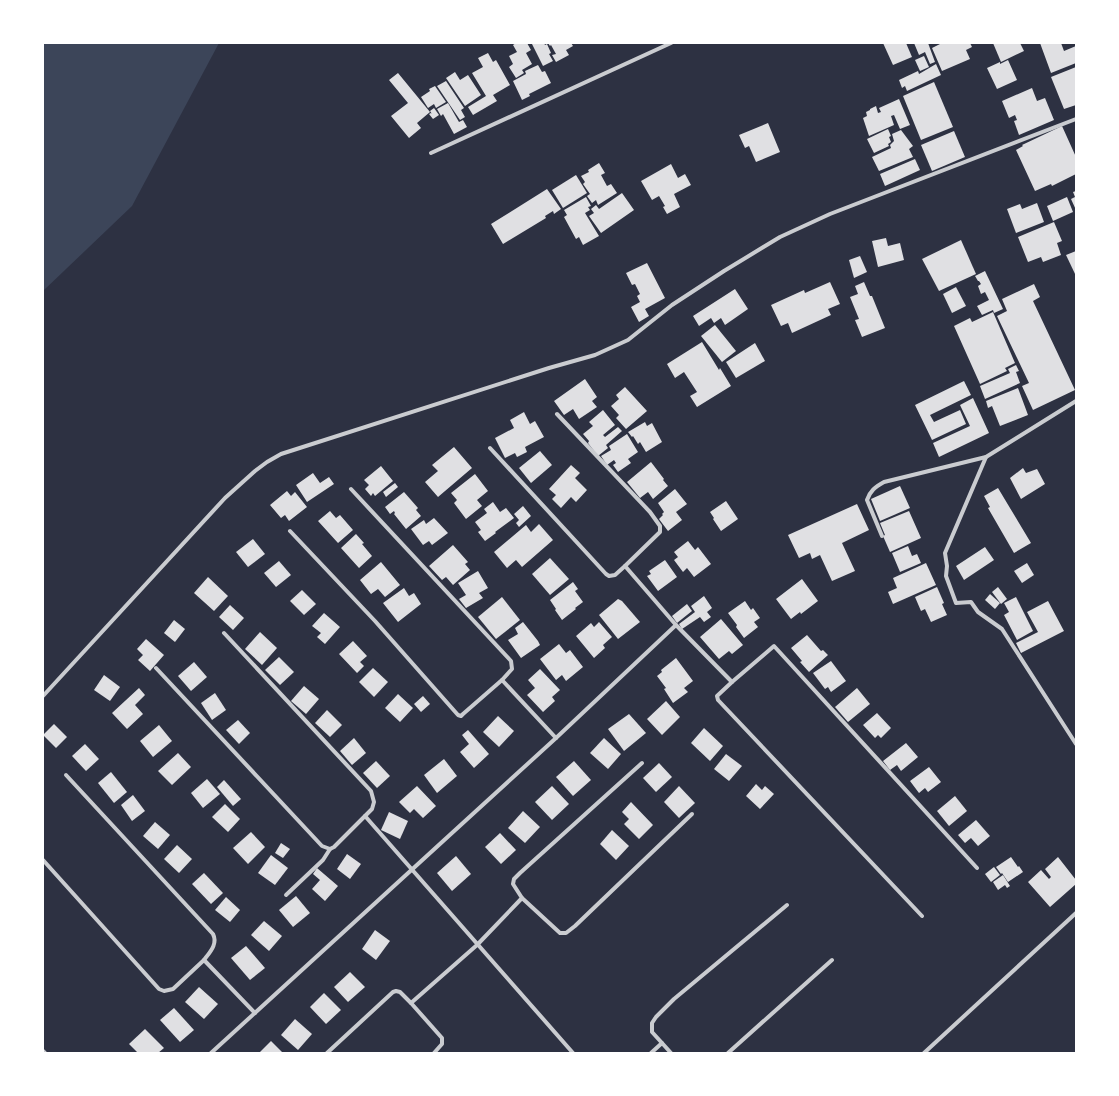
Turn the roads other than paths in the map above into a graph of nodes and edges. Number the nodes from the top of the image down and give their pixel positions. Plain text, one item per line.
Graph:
1 (671, 43) edge
2 (1076, 119) edge
3 (431, 153) dead end
4 (1076, 401) edge
5 (557, 414) dead end
6 (490, 448) dead end
7 (986, 457) junction
8 (351, 489) dead end
9 (290, 532) dead end
10 (882, 536) dead end
11 (625, 566) junction
12 (676, 624) junction
13 (224, 633) dead end
14 (156, 668) dead end
15 (502, 680) junction
16 (732, 682) junction
17 (43, 696) edge
18 (556, 738) junction
19 (1076, 744) edge
20 (642, 763) dead end
21 (66, 775) dead end
22 (692, 814) dead end
23 (365, 816) junction
24 (330, 849) junction
25 (43, 860) edge
26 (977, 868) dead end
27 (413, 869) junction
28 (286, 895) dead end
29 (522, 898) junction
30 (786, 905) dead end
31 (1076, 913) edge
32 (922, 916) dead end
33 (477, 945) junction
34 (204, 960) junction
35 (832, 960) dead end
36 (411, 1003) junction
37 (255, 1013) junction
38 (662, 1043) junction
39 (43, 1051) edge
40 (45, 1053) edge
41 (211, 1053) edge
42 (327, 1053) edge
43 (434, 1053) edge
44 (572, 1053) edge
45 (651, 1053) edge
46 (671, 1053) edge
47 (728, 1053) edge
48 (924, 1053) edge

1 - 3 street
2 - 17 street
4 - 7 street
5 - 11 street
6 - 11 street
7 - 10 street
7 - 19 street
8 - 15 street
9 - 15 street
11 - 12 street
12 - 16 street
12 - 18 street
13 - 23 street
14 - 24 street
15 - 18 street
16 - 26 street
16 - 32 street
18 - 27 street
20 - 29 street
21 - 34 street
22 - 29 street
23 - 24 street
23 - 27 street
24 - 28 street
25 - 34 street
27 - 33 street
27 - 37 street
29 - 33 street
30 - 38 street
31 - 48 street
33 - 36 street
33 - 44 street
34 - 37 street
35 - 47 street
36 - 42 street
36 - 43 street
37 - 41 street
38 - 45 street
38 - 46 street
39 - 40 street

